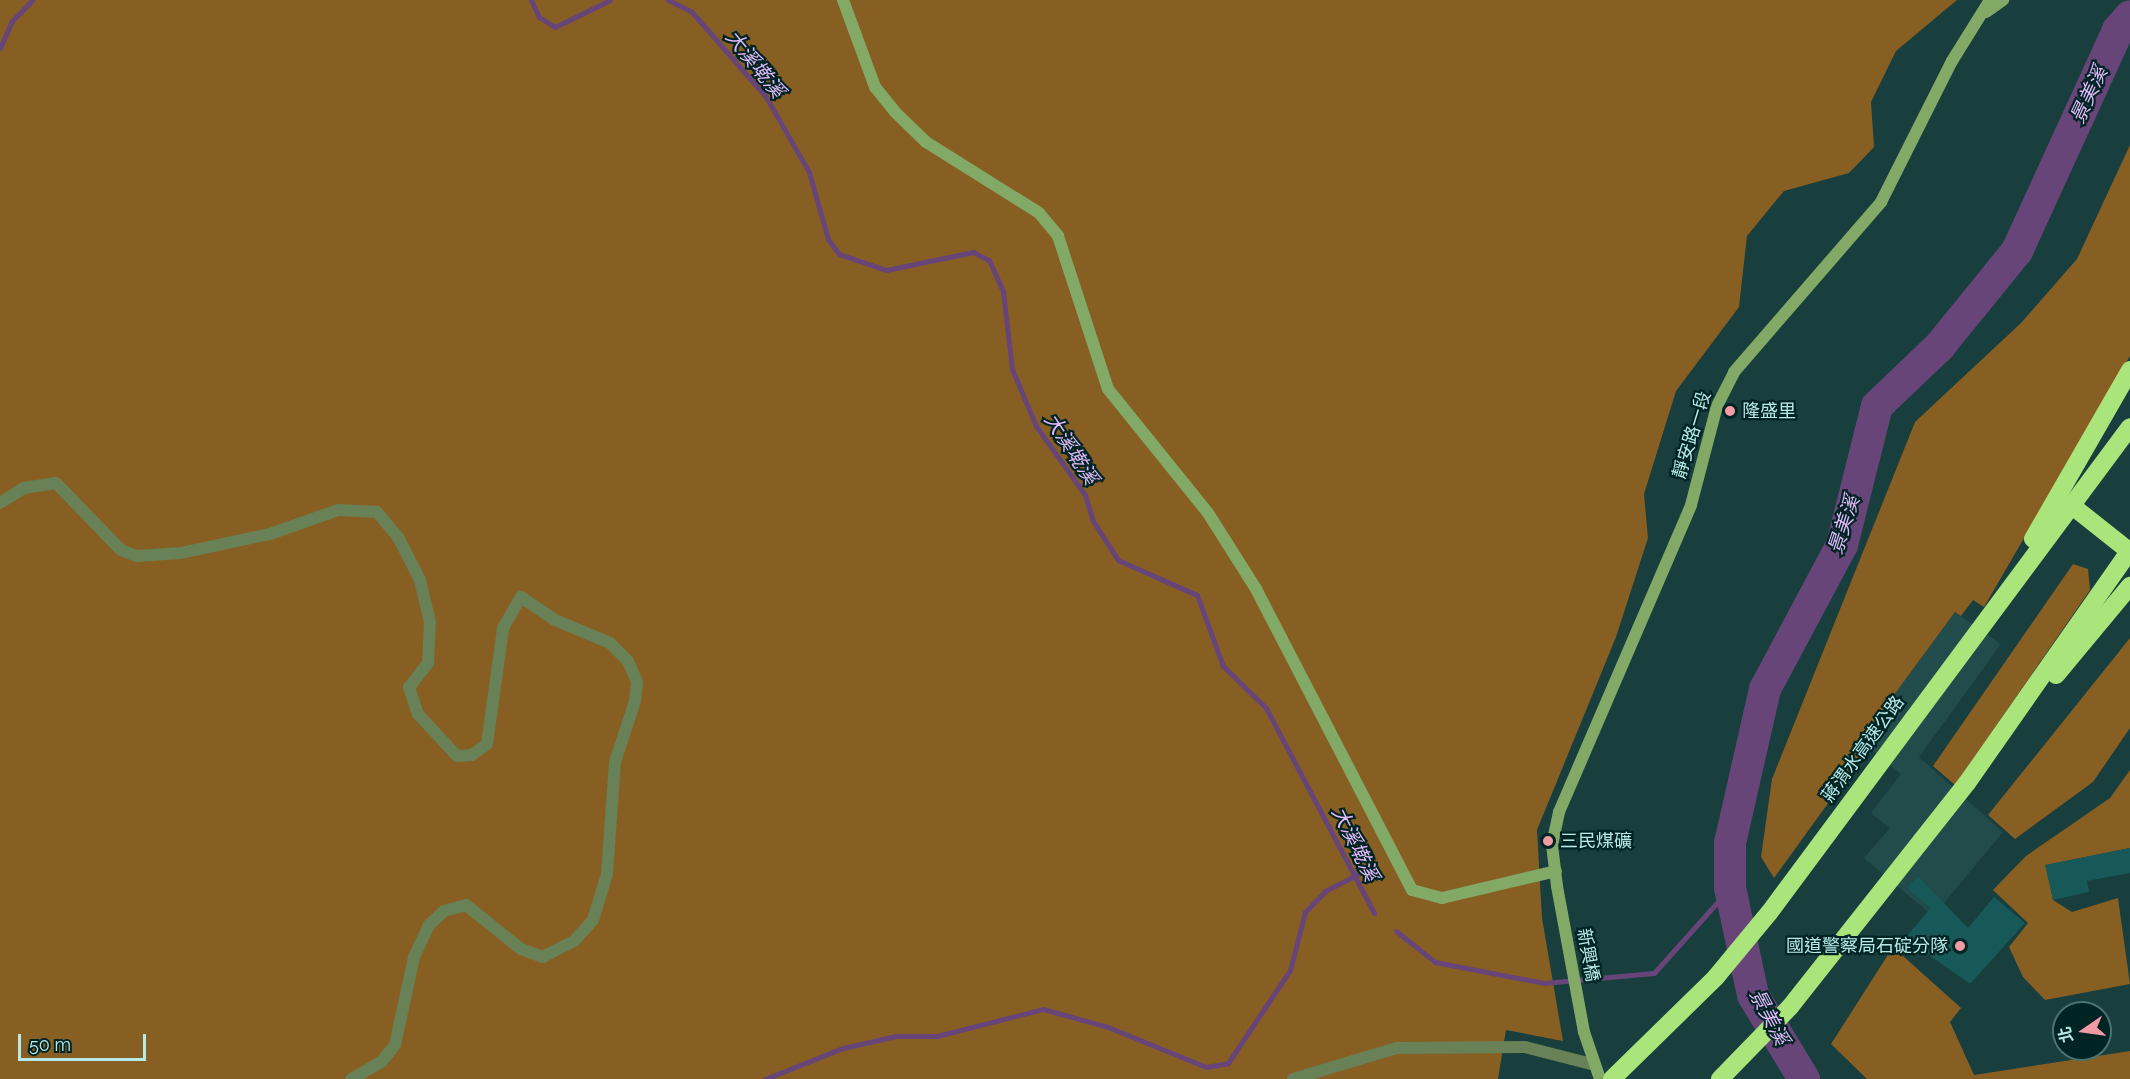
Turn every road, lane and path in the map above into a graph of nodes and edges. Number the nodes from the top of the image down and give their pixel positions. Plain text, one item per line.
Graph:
1 (843, 0) edge
2 (1990, 0) edge
3 (2003, 0) edge
4 (1982, 15) junction
5 (2130, 370) edge
6 (2130, 427) edge
7 (0, 503) edge
8 (2071, 505) junction
9 (2130, 551) edge
10 (2130, 586) edge
11 (1996, 603) junction
12 (1968, 783) junction
13 (1556, 871) junction
14 (1557, 886) joint
15 (1595, 1065) junction
16 (352, 1079) edge
17 (1293, 1079) edge
18 (1600, 1079) edge
19 (1612, 1079) edge
20 (1720, 1079) edge

1 - 13 main road
2 - 4 main road, 靜安路一段
3 - 4 main road, 靜安路一段
4 - 13 main road, 靜安路一段
5 - 11 highway
6 - 8 highway, 蔣渭水高速公路
7 - 16 street
8 - 9 highway
8 - 11 highway, 蔣渭水高速公路
9 - 12 highway
10 - 12 highway
11 - 19 highway, 蔣渭水高速公路
12 - 20 highway
13 - 14 main road, 靜安路一段
14 - 15 main road, 新興橋
15 - 17 street
15 - 18 main road

